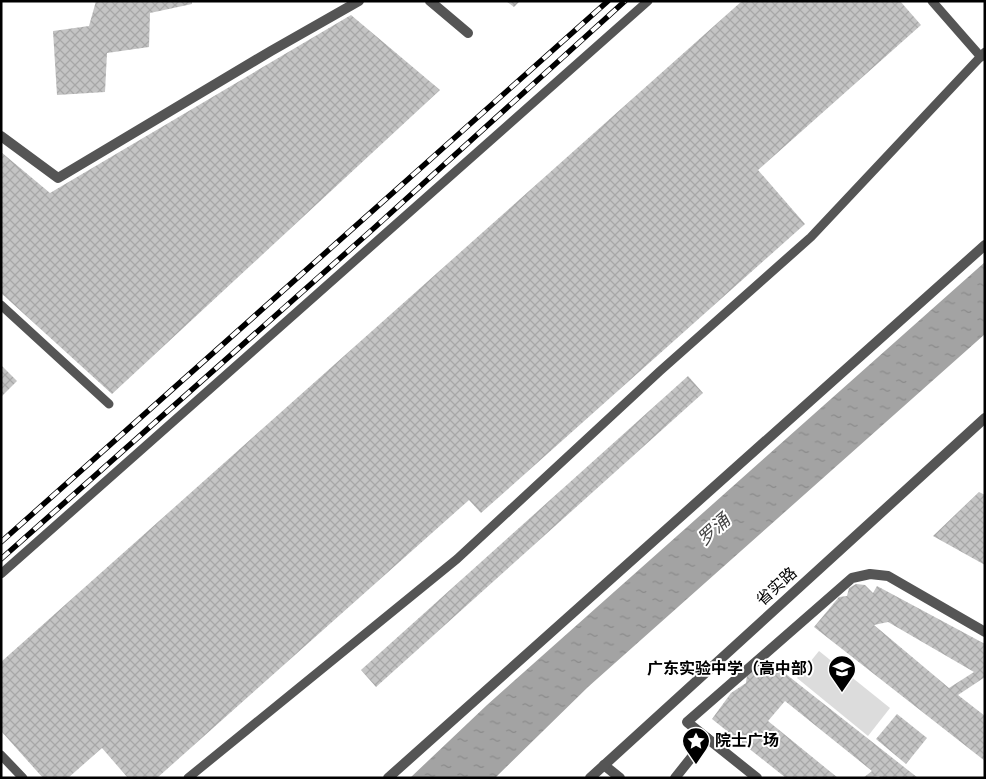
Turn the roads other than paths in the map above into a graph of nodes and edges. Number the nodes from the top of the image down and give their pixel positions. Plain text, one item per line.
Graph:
1 (359, 1) edge
2 (430, 1) edge
3 (648, 1) edge
4 (932, 1) edge
5 (468, 33) dead end
6 (983, 54) edge
7 (1, 136) edge
8 (985, 245) edge
9 (1, 304) edge
10 (109, 404) dead end
11 (985, 418) edge
12 (1, 574) edge
13 (985, 632) edge
14 (707, 738) junction
15 (1, 755) edge
16 (604, 765) junction
17 (23, 778) edge
18 (188, 778) edge
19 (388, 778) edge
20 (590, 778) edge
21 (620, 778) edge
22 (675, 778) edge
23 (757, 778) edge

1 - 7 street
2 - 5 street
3 - 12 lane
4 - 6 lane
6 - 18 lane
8 - 19 street
9 - 10 lane
11 - 16 street, 省实路
13 - 14 street
14 - 22 street
14 - 23 street
15 - 17 lane
16 - 20 street, 省实路
16 - 21 street

